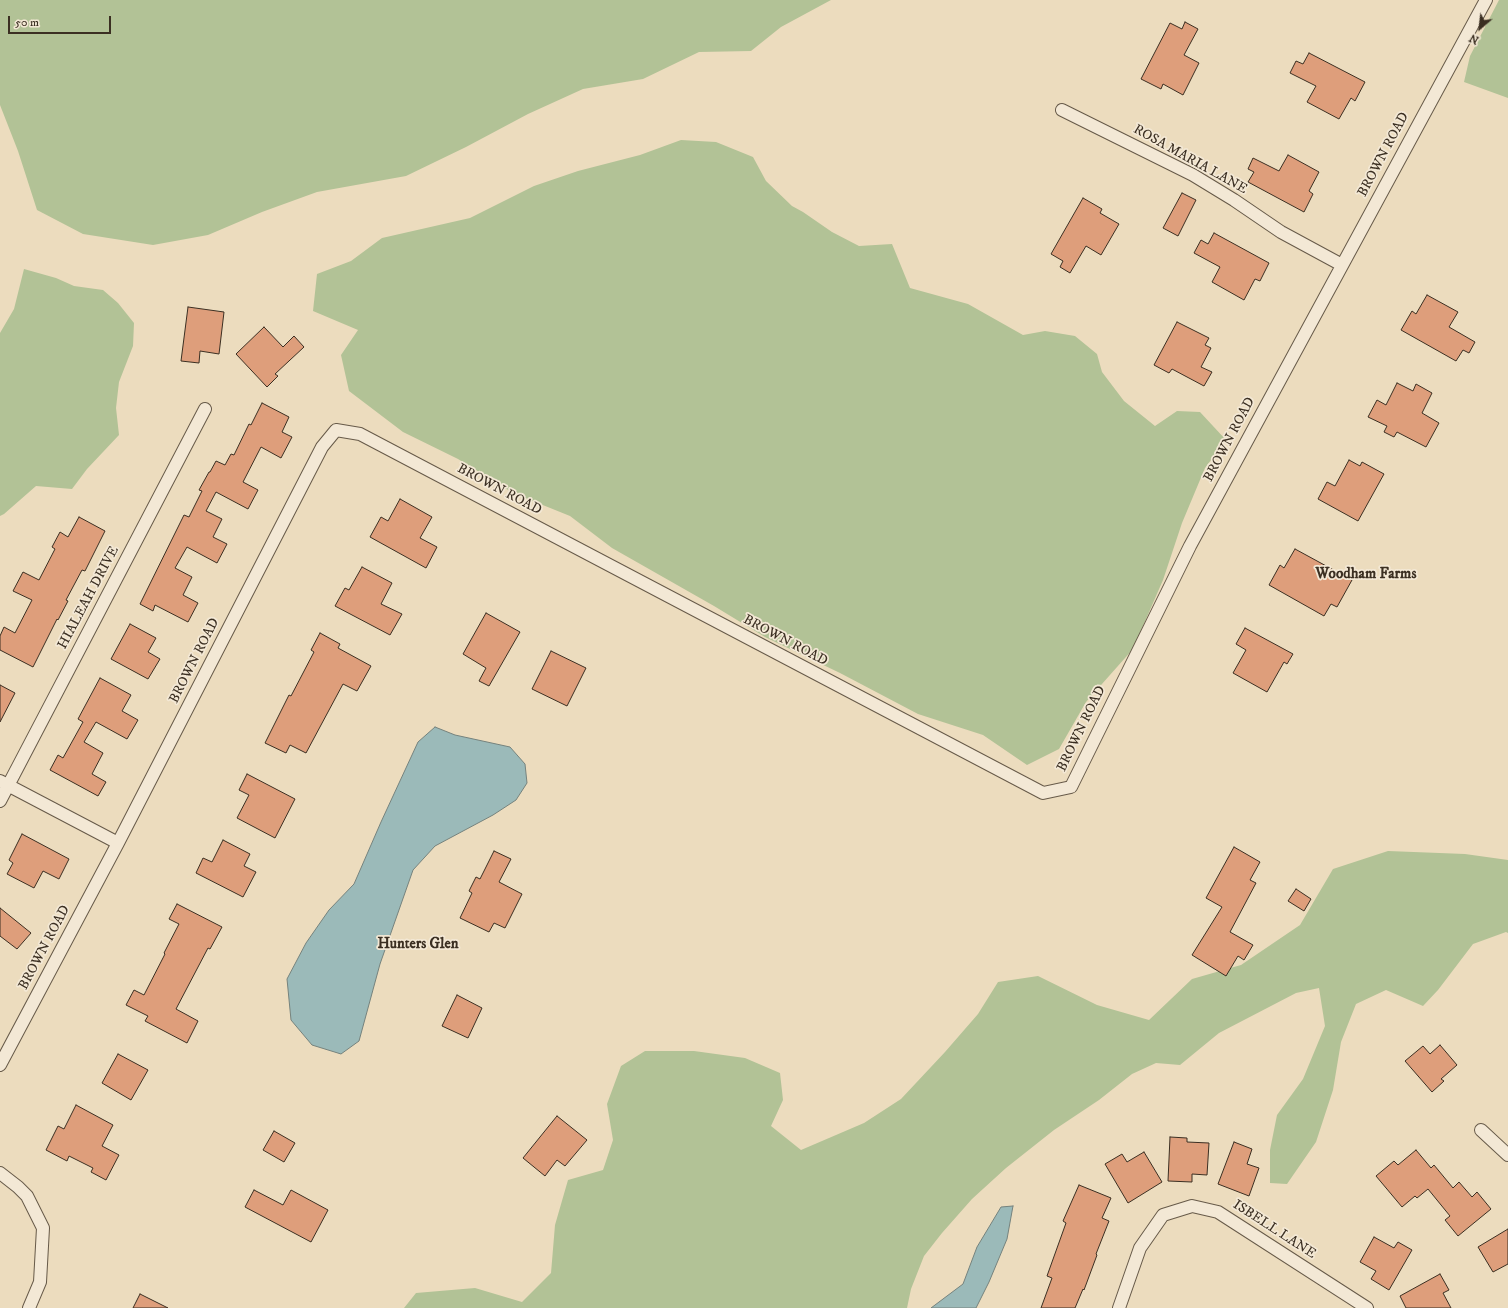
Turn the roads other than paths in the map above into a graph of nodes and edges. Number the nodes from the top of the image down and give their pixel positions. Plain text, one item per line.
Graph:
1 (1486, 0) edge
2 (1062, 110) dead end
3 (1342, 264) junction
4 (205, 409) dead end
5 (4, 783) edge
6 (0, 800) edge
7 (118, 842) junction
8 (0, 1065) edge
9 (1481, 1130) dead end
10 (1508, 1155) edge
11 (0, 1173) edge
12 (29, 1308) edge
13 (1119, 1308) edge
14 (1368, 1308) edge

1 - 3 street, BROWN ROAD
2 - 3 street, ROSA MARIA LANE
3 - 7 street, BROWN ROAD
4 - 5 street, HIALEAH DRIVE
5 - 6 street, HIALEAH DRIVE
5 - 7 street
7 - 8 street, BROWN ROAD
9 - 10 street
11 - 12 street
13 - 14 street, ISBELL LANE

